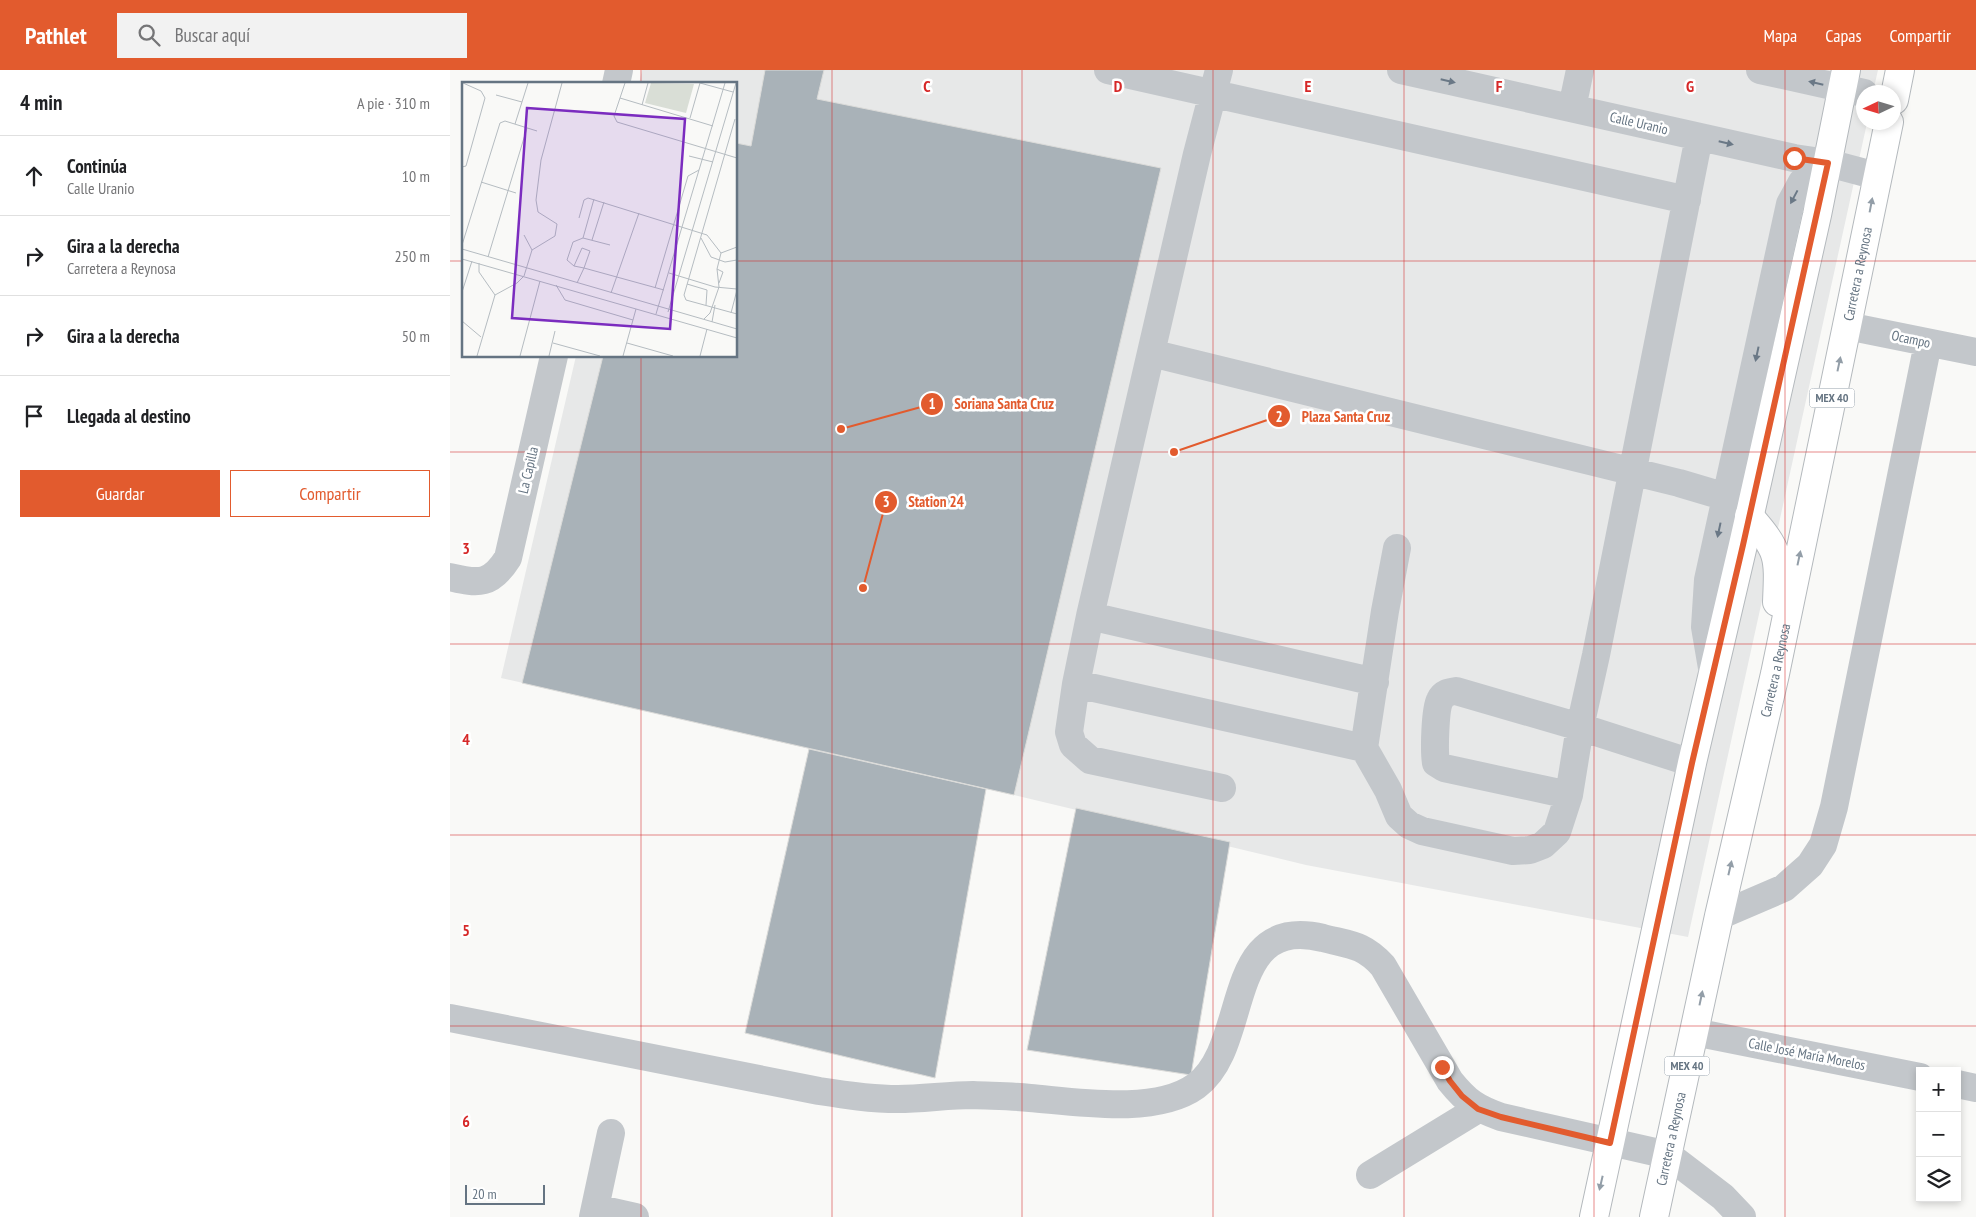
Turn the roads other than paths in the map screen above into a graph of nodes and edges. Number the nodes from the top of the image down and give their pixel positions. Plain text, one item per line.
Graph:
1 (1108, 70) edge
2 (1401, 70) edge
3 (1580, 70) edge
4 (1760, 70) edge
5 (1900, 70) edge
6 (1215, 82) edge
7 (1851, 84) edge
8 (1897, 85) edge
9 (1572, 108) junction
10 (1886, 130) edge
11 (1699, 137) junction
12 (1828, 163) junction
13 (1877, 176) junction
14 (1687, 200) junction
15 (1847, 326) junction
16 (1928, 343) junction
17 (1976, 352) edge
18 (1152, 353) junction
19 (554, 358) edge
20 (1632, 472) junction
21 (1726, 497) junction
22 (1750, 516) junction
23 (1397, 548) dead end
24 (450, 577) edge
25 (1090, 616) junction
26 (1713, 674) junction
27 (1775, 674) junction
28 (1375, 682) junction
29 (1076, 684) junction
30 (1580, 727) junction
31 (1364, 748) junction
32 (1692, 763) junction
33 (1222, 788) dead end
34 (1569, 795) junction
35 (1719, 916) junction
36 (450, 1018) edge
37 (1694, 1032) junction
38 (1916, 1076) edge
39 (1961, 1085) edge
40 (1976, 1088) edge
41 (1478, 1109) junction
42 (611, 1133) dead end
43 (1610, 1143) junction
44 (1668, 1155) junction
45 (1370, 1175) dead end
46 (594, 1213) edge
47 (635, 1217) edge
48 (1594, 1217) edge
49 (1654, 1217) edge
50 (1742, 1217) edge

1 - 6 street
2 -> 9 street, Calle Uranio
3 - 9 street
7 -> 4 street
5 - 8 main road
6 - 14 street
6 - 18 street
7 - 12 main road
9 - 11 street, Calle Uranio
10 - 13 main road, Carretera a Reynosa / MEX 40
11 -> 12 street, Calle Uranio
11 - 14 street
12 - 13 street, Calle Uranio
12 -> 21 street
12 - 22 main road
15 -> 13 main road, Carretera a Reynosa / MEX 40
14 - 20 street
15 - 16 street, Ocampo
27 -> 15 main road, Carretera a Reynosa / MEX 40
16 - 17 street, Ocampo
16 - 35 street
18 - 20 street
18 - 25 street
19 - 24 street, La Capilla
20 - 21 street
20 - 30 street
21 - 22 street
21 -> 26 street
22 - 26 main road
22 - 27 main road
23 - 28 street
25 - 28 street
25 - 29 street
26 - 32 main road
35 -> 27 main road, Carretera a Reynosa / MEX 40
28 - 31 street
29 - 31 street
29 - 33 street
30 - 32 street
30 - 34 street
30 - 34 street
31 - 34 street
32 - 43 main road
37 -> 35 main road, Carretera a Reynosa / MEX 40
36 - 41 street
37 - 38 street, Calle José María Morelos
37 - 44 main road, Carretera a Reynosa / MEX 40
39 - 40 street
41 - 43 street
41 - 45 street
42 - 46 street
43 - 44 street
43 -> 48 main road
44 - 49 main road, Carretera a Reynosa / MEX 40
44 - 50 street
46 - 47 street

